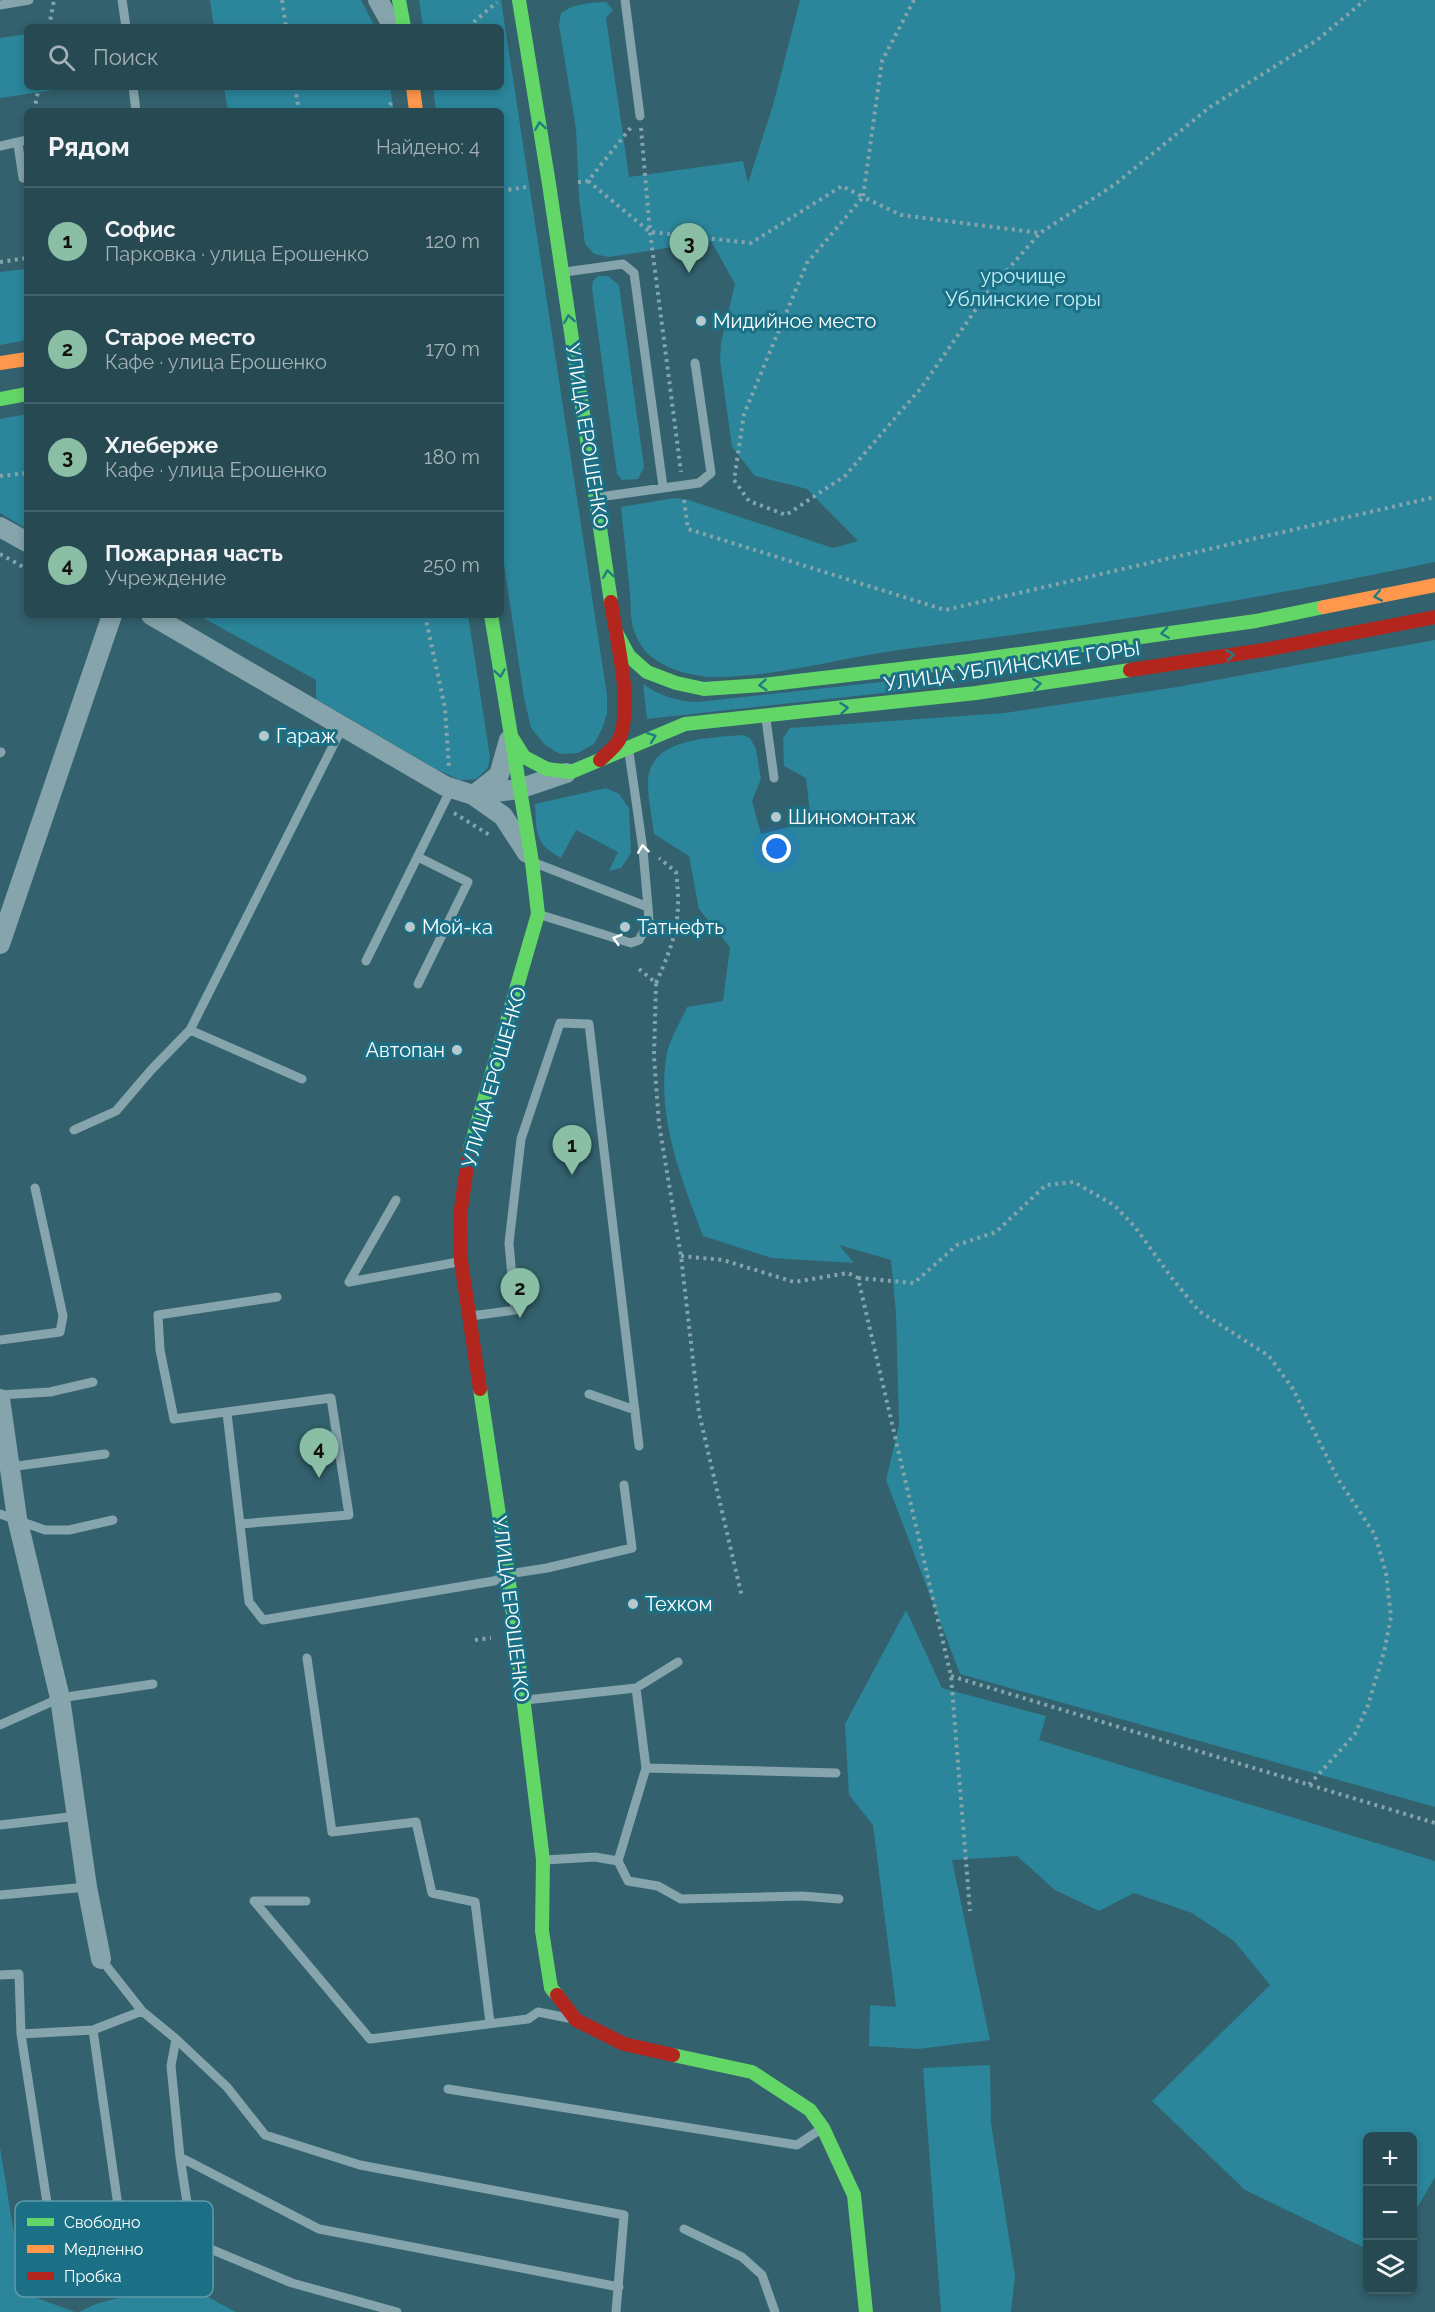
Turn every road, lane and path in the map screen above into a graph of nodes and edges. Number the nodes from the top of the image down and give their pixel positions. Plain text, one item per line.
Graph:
1 (29, 0) edge
2 (54, 0) edge
3 (122, 0) edge
4 (282, 0) edge
5 (378, 0) edge
6 (399, 0) edge
7 (500, 0) edge
8 (625, 0) edge
9 (914, 0) edge
10 (1365, 0) edge
11 (522, 1) edge
12 (0, 5) edge
13 (50, 24) edge
14 (126, 24) edge
15 (286, 24) edge
16 (391, 24) edge
17 (403, 24) edge
18 (472, 24) edge
19 (38, 90) edge
20 (133, 90) edge
21 (296, 90) edge
22 (413, 90) edge
23 (35, 108) edge
24 (136, 108) edge
25 (298, 108) edge
26 (416, 108) edge
27 (640, 116) dead end
28 (22, 142) edge
29 (0, 146) edge
30 (23, 178) dead end
31 (588, 181) dead end
32 (532, 187) dead end
33 (504, 191) edge
34 (863, 197) junction
35 (1040, 233) junction
36 (24, 258) edge
37 (0, 262) edge
38 (562, 272) junction
39 (24, 359) edge
40 (0, 363) edge
41 (695, 363) dead end
42 (24, 395) edge
43 (0, 399) edge
44 (24, 473) edge
45 (0, 476) edge
46 (663, 487) junction
47 (596, 497) junction
48 (1435, 497) edge
49 (0, 527) edge
50 (24, 540) edge
51 (0, 554) edge
52 (24, 567) edge
53 (1435, 585) edge
54 (945, 610) dead end
55 (1435, 617) edge
56 (111, 618) edge
57 (156, 618) edge
58 (426, 618) edge
59 (491, 618) edge
60 (616, 632) junction
61 (765, 716) junction
62 (343, 726) junction
63 (510, 735) junction
64 (629, 749) junction
65 (599, 761) junction
66 (571, 771) junction
67 (774, 778) dead end
68 (448, 787) junction
69 (519, 789) junction
70 (473, 795) junction
71 (643, 850) junction
72 (418, 857) junction
73 (532, 862) junction
74 (648, 907) junction
75 (538, 914) junction
76 (0, 944) edge
77 (366, 961) dead end
78 (639, 969) dead end
79 (656, 983) junction
80 (418, 984) dead end
81 (190, 1030) junction
82 (302, 1080) dead end
83 (75, 1130) dead end
84 (35, 1188) dead end
85 (396, 1200) dead end
86 (681, 1256) junction
87 (461, 1261) junction
88 (858, 1278) junction
89 (278, 1297) dead end
90 (469, 1316) junction
91 (0, 1340) edge
92 (93, 1383) dead end
93 (589, 1394) dead end
94 (0, 1397) edge
95 (634, 1410) junction
96 (227, 1413) junction
97 (639, 1446) dead end
98 (105, 1454) dead end
99 (10, 1467) junction
100 (624, 1485) dead end
101 (9, 1516) edge
102 (113, 1520) dead end
103 (240, 1524) junction
104 (508, 1574) junction
105 (742, 1597) dead end
106 (490, 1638) dead end
107 (475, 1640) dead end
108 (307, 1658) dead end
109 (678, 1662) dead end
110 (951, 1676) junction
111 (153, 1684) dead end
112 (636, 1688) junction
113 (60, 1698) junction
114 (524, 1700) junction
115 (0, 1725) edge
116 (646, 1768) junction
117 (836, 1773) dead end
118 (1309, 1785) junction
119 (78, 1816) junction
120 (1435, 1823) edge
121 (0, 1825) edge
122 (543, 1860) junction
123 (618, 1861) junction
124 (87, 1887) junction
125 (0, 1895) edge
126 (839, 1899) dead end
127 (306, 1901) dead end
128 (970, 1911) dead end
129 (101, 1959) joint
130 (0, 1975) edge
131 (142, 2011) junction
132 (576, 2019) junction
133 (490, 2024) junction
134 (93, 2030) junction
135 (21, 2034) junction
136 (176, 2039) junction
137 (448, 2089) dead end
138 (823, 2128) junction
139 (180, 2157) junction
140 (47, 2201) edge
141 (117, 2201) edge
142 (187, 2201) edge
143 (684, 2229) dead end
144 (213, 2250) edge
145 (619, 2287) junction
146 (397, 2312) edge
147 (616, 2312) edge
148 (775, 2312) edge
149 (867, 2312) edge

1 - 12 lane
2 - 13 path
3 - 14 lane
4 - 15 path
5 - 16 street
6 - 17 main road
7 - 18 path
8 - 27 lane
9 - 34 path
10 - 35 path
38 -> 11 main road, УЛИЦА ЕРОШЕНКО
19 - 23 path
20 - 24 lane
21 - 25 path
22 - 26 main road
28 - 29 lane
28 - 30 lane
31 - 34 path
32 - 33 path
34 - 35 path
34 - 35 path
36 - 37 path
38 - 46 lane
47 -> 38 main road, УЛИЦА ЕРОШЕНКО
39 - 40 main road
41 - 46 lane
42 - 43 main road
44 - 45 path
46 - 47 lane
60 -> 47 main road, УЛИЦА ЕРОШЕНКО
48 - 54 path
49 - 50 street
51 - 52 path
53 -> 60 main road, УЛИЦА УБЛИНСКИЕ ГОРЫ
61 -> 55 main road, УЛИЦА УБЛИНСКИЕ ГОРЫ
56 - 76 street
57 - 62 street
58 - 68 path
59 -> 63 main road, УЛИЦА ЕРОШЕНКО
60 - 65 main road, УЛИЦА ЕРОШЕНКО
64 -> 61 main road, УЛИЦА УБЛИНСКИЕ ГОРЫ
61 - 67 lane
62 - 68 street
62 - 81 lane
63 - 66 main road, УЛИЦА ЕРОШЕНКО
63 - 69 main road, УЛИЦА ЕРОШЕНКО
63 - 70 street, УЛИЦА ЕРОШЕНКО
64 - 65 main road, УЛИЦА УБЛИНСКИЕ ГОРЫ
71 -> 64 lane
65 - 66 main road, УЛИЦА ЕРОШЕНКО
66 - 69 street
68 - 70 street
68 - 72 lane
69 - 70 street
69 - 73 main road, УЛИЦА ЕРОШЕНКО
70 - 73 street
71 - 74 lane
71 - 79 path
72 - 77 lane
72 - 80 lane
73 - 74 lane
73 - 75 main road, УЛИЦА ЕРОШЕНКО
74 -> 75 lane
75 - 87 main road, УЛИЦА ЕРОШЕНКО
78 - 79 path
79 - 86 path
81 - 82 lane
81 - 83 lane
84 - 91 lane
85 - 87 lane
86 - 88 path
86 - 105 path
87 - 90 main road, УЛИЦА ЕРОШЕНКО
88 - 110 path
88 - 118 path
89 - 96 lane
90 - 95 lane
90 - 104 main road, УЛИЦА ЕРОШЕНКО
92 - 94 lane
93 - 95 lane
94 - 99 street
95 - 97 lane
96 - 103 lane
96 - 103 lane
98 - 99 lane
99 - 101 street
100 - 104 lane
101 - 102 lane
101 - 113 street
103 - 104 lane
104 - 114 main road, УЛИЦА ЕРОШЕНКО
106 - 107 path
108 - 133 lane
109 - 112 lane
110 - 118 path
110 - 128 path
111 - 113 lane
112 - 114 lane
112 - 116 lane
113 - 115 lane
113 - 119 street
114 - 122 main road, УЛИЦА ЕРОШЕНКО
116 - 117 lane
116 - 123 lane
118 - 120 path
119 - 121 lane
119 - 124 street
122 - 123 lane
122 - 132 main road, УЛИЦА ЕРОШЕНКО
123 - 126 lane
124 - 125 lane
124 - 129 street
127 - 133 lane
129 - 131 lane
130 - 135 lane
131 - 134 lane
131 - 136 lane
132 - 133 lane
132 - 138 main road, УЛИЦА ЕРОШЕНКО
134 - 135 lane
134 - 141 lane
135 - 140 lane
136 - 139 lane
136 - 145 lane
137 - 138 lane
138 - 149 main road, УЛИЦА ЕРОШЕНКО
139 - 142 lane
139 - 145 lane
143 - 148 lane
144 - 146 lane
145 - 147 lane

